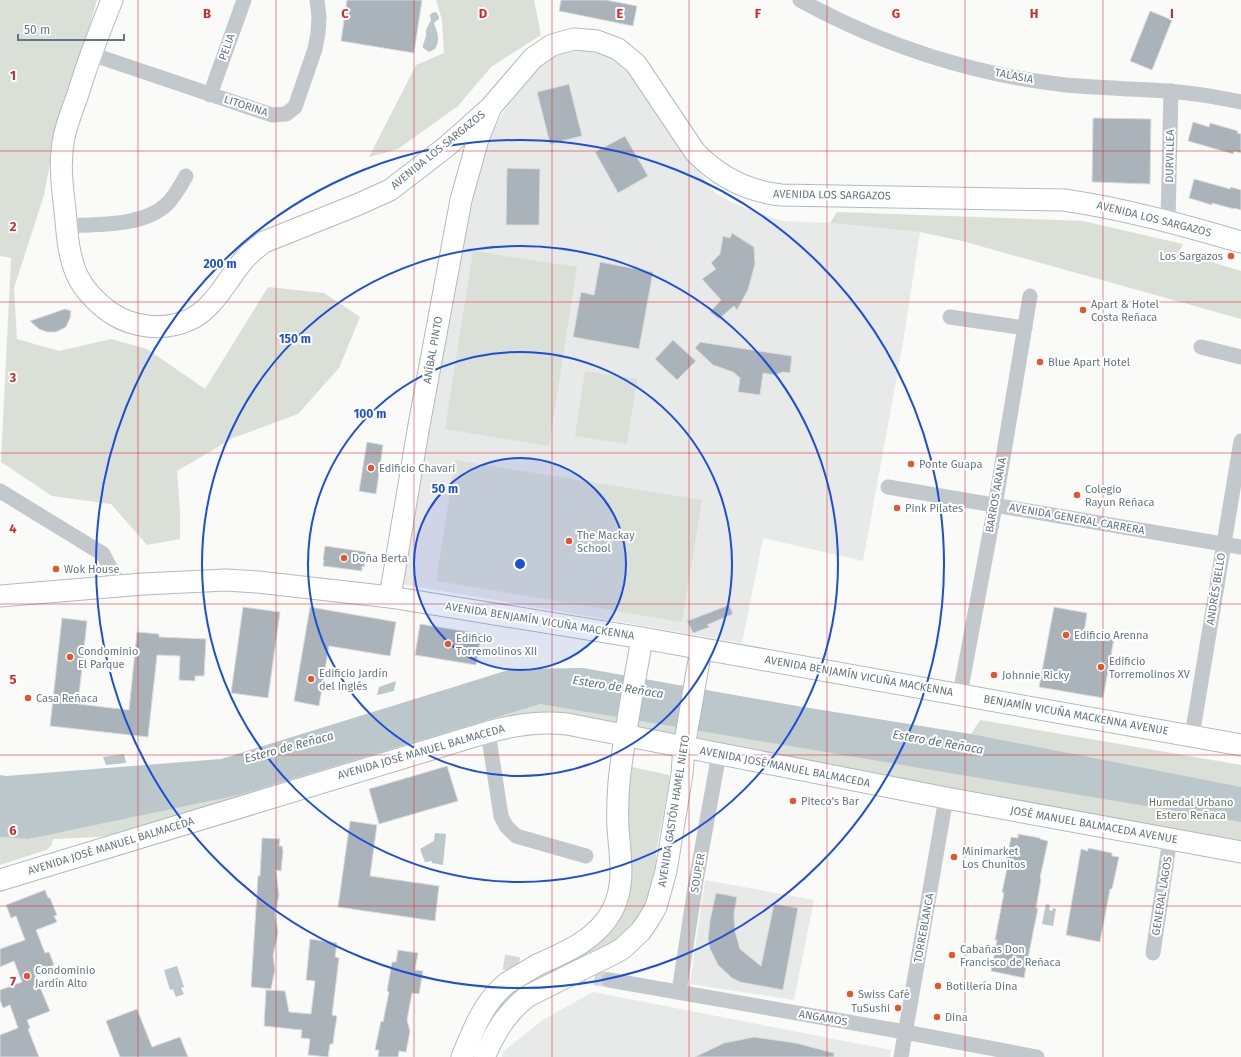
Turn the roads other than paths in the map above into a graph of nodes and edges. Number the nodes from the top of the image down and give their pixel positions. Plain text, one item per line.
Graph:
1 (112, 0) edge
2 (244, 0) edge
3 (317, 0) edge
4 (800, 0) edge
5 (91, 54) junction
6 (1171, 91) junction
7 (210, 95) junction
8 (1241, 102) edge
9 (490, 108) junction
10 (186, 176) dead end
11 (1168, 221) junction
12 (66, 226) junction
13 (1241, 242) edge
14 (1030, 296) dead end
15 (950, 317) dead end
16 (1025, 328) junction
17 (1201, 347) dead end
18 (1241, 357) edge
19 (1241, 441) edge
20 (888, 487) dead end
21 (0, 491) edge
22 (995, 506) junction
23 (1223, 544) junction
24 (1241, 547) edge
25 (116, 587) junction
26 (0, 596) edge
27 (390, 597) junction
28 (642, 638) junction
29 (700, 648) junction
30 (960, 694) junction
31 (627, 730) junction
32 (488, 732) junction
33 (1192, 736) junction
34 (685, 741) junction
35 (1241, 745) edge
36 (719, 754) junction
37 (946, 798) junction
38 (1170, 839) junction
39 (1241, 852) edge
40 (586, 856) dead end
41 (0, 880) edge
42 (1153, 953) dead end
43 (609, 980) tunnel mouth
44 (679, 992) junction
45 (905, 1032) junction
46 (462, 1057) edge
47 (484, 1057) edge
48 (901, 1057) edge
49 (1037, 1057) edge

1 - 5 street, AVENIDA LOS SARGAZOS
2 - 7 street, PELIA
3 - 7 street, LITORINA
4 - 6 street, TALASIA
5 - 7 street, LITORINA
5 - 12 street, AVENIDA LOS SARGAZOS
6 - 8 street, TALASIA
6 - 11 street, DURVILLEA
9 - 11 street, AVENIDA LOS SARGAZOS
9 - 12 street, AVENIDA LOS SARGAZOS
9 - 27 street, ANÍBAL PINTO
10 - 12 street
11 - 13 street, AVENIDA LOS SARGAZOS
14 - 16 street, BARROS ARANA
15 - 16 street
16 - 22 street, BARROS ARANA
17 - 18 street
19 - 23 street, ANDRÉS BELLO
20 - 22 street, AVENIDA GENERAL CARRERA
21 - 25 street
22 - 23 street, AVENIDA GENERAL CARRERA
22 - 30 street, BARROS ARANA
23 - 24 street, AVENIDA GENERAL CARRERA
23 - 33 street, ANDRÉS BELLO
25 - 26 street, AVENIDA BENJAMÍN VICUÑA MACKENNA
25 - 27 street, AVENIDA BENJAMÍN VICUÑA MACKENNA
27 - 28 street, AVENIDA BENJAMÍN VICUÑA MACKENNA
28 - 29 street, AVENIDA BENJAMÍN VICUÑA MACKENNA
28 - 31 street
29 - 30 street, AVENIDA BENJAMÍN VICUÑA MACKENNA
29 - 34 street, AVENIDA GASTÓN HAMEL NIETO
30 - 33 street, BENJAMÍN VICUÑA MACKENNA AVENUE
31 - 32 street, AVENIDA JOSÉ MANUEL BALMACEDA
31 - 34 street, AVENIDA JOSÉ MANUEL BALMACEDA
31 - 46 street, bridge
32 - 40 street
32 - 41 street, AVENIDA JOSÉ MANUEL BALMACEDA
33 - 35 street
34 - 36 street, AVENIDA JOSÉ MANUEL BALMACEDA
34 - 47 street, AVENIDA GASTÓN HAMEL NIETO, bridge
36 - 37 street, AVENIDA JOSÉ MANUEL BALMACEDA
36 - 44 street, SOUPER
37 - 38 street, JOSÉ MANUEL BALMACEDA AVENUE
37 - 45 street, TORREBLANCA
38 - 39 street, JOSÉ MANUEL BALMACEDA AVENUE
38 - 42 street, GENERAL LAGOS
43 - 44 street, ANGAMOS
44 - 45 street, ANGAMOS
45 - 48 street, TORREBLANCA
45 - 49 street, ANGAMOS

